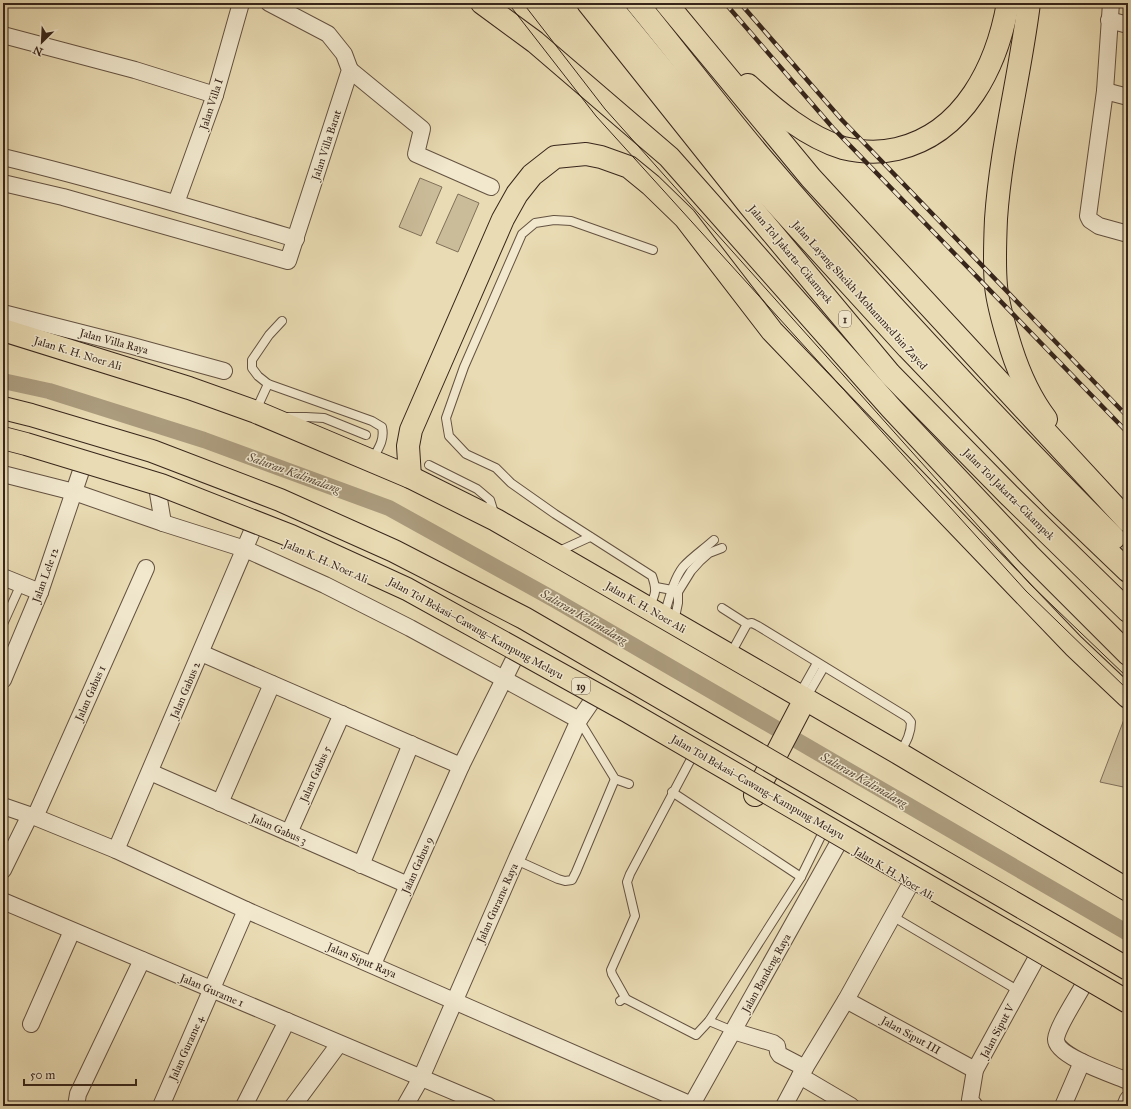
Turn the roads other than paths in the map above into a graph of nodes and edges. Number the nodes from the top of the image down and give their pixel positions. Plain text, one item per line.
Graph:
1 (241, 3) edge
2 (269, 3) edge
3 (482, 3) edge
4 (588, 3) edge
5 (608, 3) edge
6 (637, 3) edge
7 (666, 3) edge
8 (1008, 3) edge
9 (1029, 3) edge
10 (1111, 3) edge
11 (1109, 20) junction
12 (1128, 25) edge
13 (3, 35) edge
14 (695, 37) junction
15 (350, 70) junction
16 (1105, 91) junction
17 (215, 95) junction
18 (1128, 97) edge
19 (3, 157) edge
20 (3, 183) edge
21 (491, 188) dead end
22 (176, 203) junction
23 (1128, 234) edge
24 (296, 239) junction
25 (653, 250) dead end
26 (3, 312) edge
27 (282, 320) dead end
28 (3, 330) edge
29 (224, 371) dead end
30 (268, 384) junction
31 (3, 408) edge
32 (260, 414) junction
33 (366, 435) dead end
34 (3, 438) edge
35 (3, 447) edge
36 (371, 460) junction
37 (429, 465) dead end
38 (82, 468) junction
39 (3, 474) edge
40 (410, 477) junction
41 (74, 492) junction
42 (158, 493) junction
43 (1121, 514) edge
44 (496, 520) junction
45 (163, 523) junction
46 (253, 529) junction
47 (590, 537) junction
48 (714, 540) dead end
49 (722, 548) dead end
50 (245, 549) junction
51 (1128, 552) edge
52 (554, 553) junction
53 (146, 568) dead end
54 (1128, 571) edge
55 (3, 577) edge
56 (21, 584) junction
57 (656, 587) junction
58 (672, 590) junction
59 (40, 592) junction
60 (722, 608) dead end
61 (1128, 611) edge
62 (662, 616) junction
63 (3, 624) edge
64 (748, 624) junction
65 (200, 653) junction
66 (1128, 654) edge
67 (730, 656) junction
68 (515, 657) junction
69 (820, 665) junction
70 (504, 679) junction
71 (3, 680) edge
72 (272, 684) junction
73 (1128, 697) edge
74 (592, 701) junction
75 (798, 704) junction
76 (342, 714) junction
77 (579, 720) junction
78 (411, 744) junction
79 (900, 754) junction
80 (691, 759) junction
81 (461, 766) junction
82 (150, 772) junction
83 (615, 779) junction
84 (629, 784) dead end
85 (672, 792) junction
86 (751, 792) junction
87 (220, 803) junction
88 (3, 806) edge
89 (33, 816) junction
90 (289, 833) junction
91 (832, 835) junction
92 (116, 850) junction
93 (516, 860) junction
94 (361, 864) junction
95 (3, 870) edge
96 (801, 877) junction
97 (911, 883) junction
98 (408, 885) junction
99 (1128, 890) edge
100 (3, 902) edge
101 (246, 910) junction
102 (892, 916) junction
103 (72, 931) junction
104 (1037, 957) junction
105 (142, 960) junction
106 (373, 964) junction
107 (1128, 969) edge
108 (1084, 984) junction
109 (212, 990) junction
110 (1018, 991) junction
111 (455, 1000) junction
112 (846, 1000) junction
113 (1128, 1002) edge
114 (1128, 1011) edge
115 (287, 1021) junction
116 (709, 1021) junction
117 (31, 1024) dead end
118 (733, 1031) junction
119 (339, 1044) junction
120 (1085, 1063) junction
121 (976, 1070) junction
122 (802, 1072) junction
123 (421, 1078) junction
124 (1125, 1080) edge
125 (1128, 1099) edge
126 (76, 1106) edge
127 (161, 1106) edge
128 (244, 1106) edge
129 (294, 1106) edge
130 (405, 1106) edge
131 (488, 1106) edge
132 (692, 1106) edge
133 (784, 1106) edge
134 (851, 1106) edge
135 (975, 1106) edge
136 (1063, 1106) edge
137 (1125, 1106) edge

1 - 17 street, Jalan Villa I
2 - 15 street
3 - 66 main road
4 - 61 main road, Jalan Tol Jakarta–Cikampek / 1
5 - 54 main road, Jalan Layang Sheikh Mohammed bin Zayed
6 - 51 main road, Jalan Layang Sheikh Mohammed bin Zayed
7 - 14 main road
8 - 14 main road
9 - 43 main road
10 - 11 street
11 - 12 street
11 - 16 street
13 - 17 street
14 - 43 main road
15 - 21 street
15 - 24 street, Jalan Villa Barat
16 - 18 street
16 - 23 street
17 - 22 street, Jalan Villa I
19 - 22 street
20 - 24 street, Jalan Villa Barat
22 - 24 street
25 - 47 lane
26 - 29 street, Jalan Villa Raya
27 - 30 lane
28 - 32 main road, Jalan K. H. Noer Ali
30 - 32 lane
30 - 36 lane
31 - 107 main road, bridge
32 - 33 lane
32 - 36 main road, Jalan K. H. Noer Ali
34 - 113 main road, Jalan Tol Bekasi–Cawang–Kampung Melayu / 19, bridge
35 - 38 main road, Jalan K. H. Noer Ali
36 - 40 main road, Jalan K. H. Noer Ali
37 - 44 lane
38 - 41 street, Jalan Lele 12
38 - 42 main road, Jalan K. H. Noer Ali
39 - 41 street
40 - 44 main road, Jalan K. H. Noer Ali
40 - 73 main road
41 - 45 street
41 - 59 street, Jalan Lele 12
42 - 45 street
42 - 46 main road, Jalan K. H. Noer Ali
44 - 52 main road, Jalan K. H. Noer Ali
45 - 50 street
46 - 50 street, Jalan Gabus 2
46 - 68 main road, Jalan K. H. Noer Ali
47 - 52 lane
47 - 57 lane
48 - 58 lane
49 - 62 lane
50 - 65 street, Jalan Gabus 2
50 - 70 street
52 - 62 main road, Jalan K. H. Noer Ali
53 - 89 street, Jalan Gabus 1
55 - 56 street
56 - 59 street
56 - 63 lane
57 - 58 lane
57 - 62 lane
58 - 62 lane
59 - 71 street, Jalan Lele 12
60 - 64 lane
62 - 67 main road, Jalan K. H. Noer Ali
64 - 67 lane
64 - 69 lane
65 - 72 street
65 - 82 street, Jalan Gabus 2
67 - 75 main road, Jalan K. H. Noer Ali
68 - 70 street, Jalan Gabus 9
68 - 74 main road, Jalan K. H. Noer Ali
69 - 75 lane
69 - 79 lane
70 - 77 street
70 - 81 street, Jalan Gabus 9
72 - 76 street
72 - 87 street
74 - 77 street, Jalan Gurame Raya
74 - 80 main road, Jalan K. H. Noer Ali
75 - 79 main road, Jalan K. H. Noer Ali
75 - 86 main road
76 - 78 street
76 - 90 street, Jalan Gabus 5
77 - 83 lane
77 - 93 street, Jalan Gurame Raya
78 - 81 street
78 - 94 street
79 - 99 main road, Jalan K. H. Noer Ali
80 - 85 lane
80 - 86 main road, Jalan K. H. Noer Ali
81 - 98 street, Jalan Gabus 9
82 - 87 street, Jalan Gabus 3
82 - 92 street, Jalan Gabus 2
83 - 84 lane
83 - 93 lane
85 - 96 lane
85 - 116 lane
86 - 91 main road, Jalan K. H. Noer Ali
87 - 90 street, Jalan Gabus 3
88 - 89 street, Jalan Siput Raya
89 - 92 street, Jalan Siput Raya
89 - 95 street, Jalan Gabus 1
90 - 94 street, Jalan Gabus 3
91 - 96 lane
91 - 97 main road, Jalan K. H. Noer Ali
91 - 118 street, Jalan Bandeng Raya
92 - 101 street, Jalan Siput Raya
93 - 111 street, Jalan Gurame Raya
94 - 98 street, Jalan Gabus 3
96 - 116 lane
97 - 102 street
97 - 104 main road, Jalan K. H. Noer Ali
98 - 106 street, Jalan Gabus 9
100 - 103 street, Jalan Gurame 1
101 - 106 street, Jalan Siput Raya
101 - 109 street, Jalan Gurame 4
102 - 110 lane
102 - 112 street
103 - 105 street, Jalan Gurame 1
103 - 117 street
104 - 108 main road, Jalan K. H. Noer Ali
104 - 110 street, Jalan Siput V
105 - 109 street, Jalan Gurame 1
105 - 126 street
106 - 111 street, Jalan Siput Raya
108 - 114 main road, Jalan K. H. Noer Ali
108 - 120 street
109 - 115 street, Jalan Gurame 1
109 - 127 street, Jalan Gurame 4
110 - 121 street, Jalan Siput V
111 - 123 street, Jalan Gurame Raya
111 - 132 street, Jalan Siput Raya
112 - 121 street, Jalan Siput III
112 - 122 street
115 - 119 street, Jalan Gurame 1
115 - 128 street
116 - 118 lane
118 - 122 street
118 - 132 street, Jalan Bandeng Raya
119 - 123 street, Jalan Gurame 1
119 - 129 street
120 - 124 street
120 - 136 street
121 - 135 street, Jalan Siput V
122 - 133 street
122 - 134 street
123 - 130 street, Jalan Gurame Raya
123 - 131 street, Jalan Gurame 1
125 - 137 street

